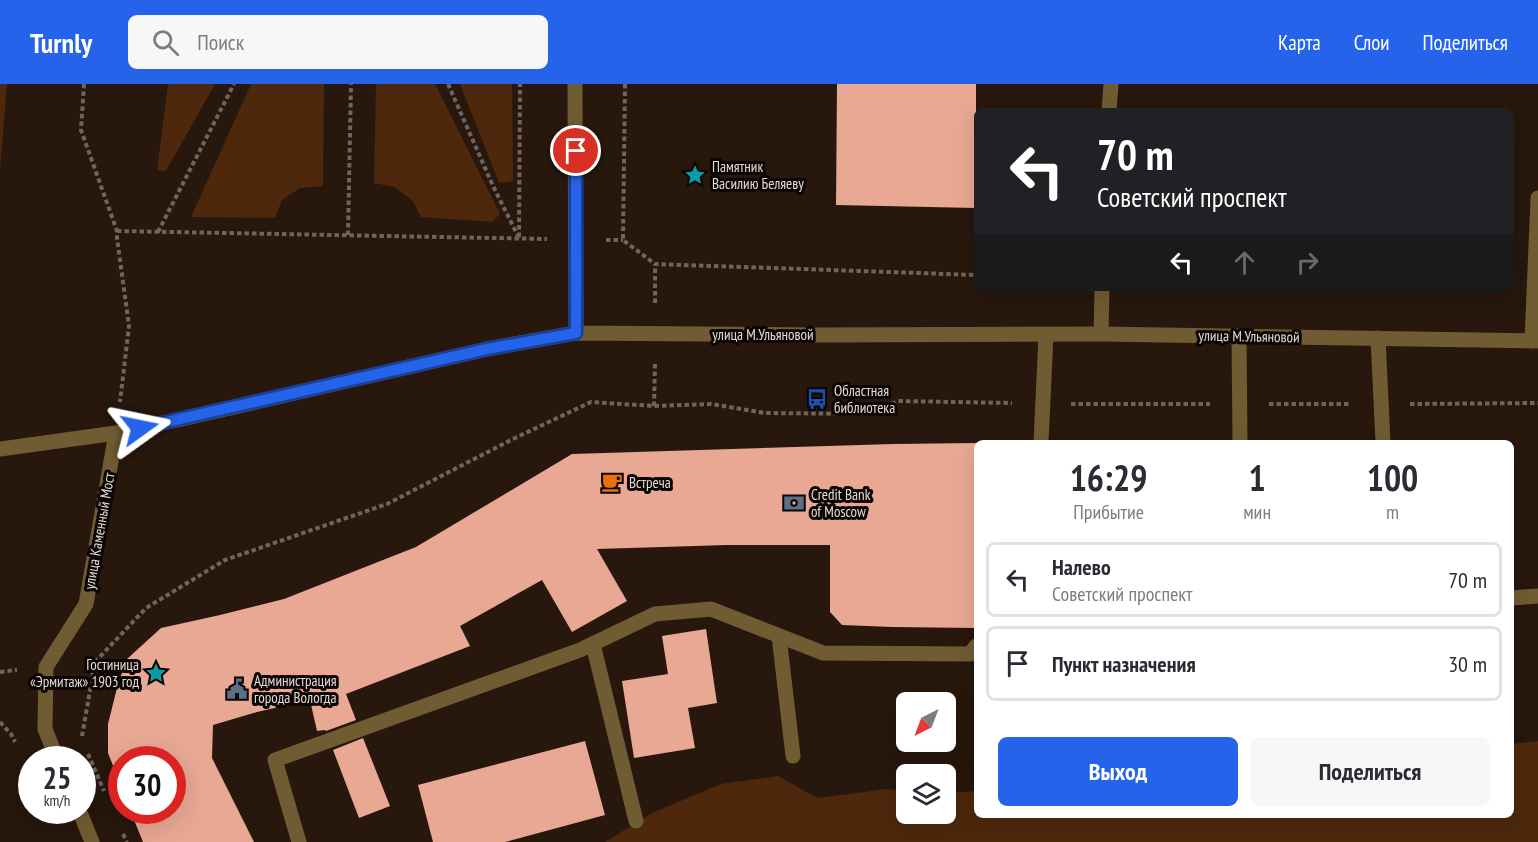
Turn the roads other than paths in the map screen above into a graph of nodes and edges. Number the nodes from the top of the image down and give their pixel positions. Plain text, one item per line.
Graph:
1 (575, 84) edge
2 (1111, 84) edge
3 (1109, 108) edge
4 (1538, 198) edge
5 (1102, 291) edge
6 (576, 333) junction
7 (1101, 334) junction
8 (1046, 335) junction
9 (1239, 336) junction
10 (1378, 338) junction
11 (1535, 341) edge
12 (116, 433) junction
13 (1041, 440) edge
14 (1240, 440) edge
15 (1383, 440) edge
16 (0, 449) edge
17 (1538, 596) edge
18 (1514, 598) edge
19 (779, 636) junction
20 (593, 644) junction
21 (974, 649) edge
22 (52, 746) edge
23 (793, 756) dead end
24 (636, 821) dead end
25 (85, 824) edge
26 (92, 842) edge
27 (299, 842) edge

1 - 6 street
2 - 3 street
4 - 11 street
5 - 7 street
6 - 8 street, улица М.Ульяновой
6 - 12 street, улица М.Ульяновой
7 - 8 street, улица М.Ульяновой
7 - 9 street, улица М.Ульяновой
8 - 13 street
9 - 10 street, улица М.Ульяновой
9 - 14 street
10 - 11 street, улица М.Ульяновой
10 - 15 street
12 - 16 street, улица М.Ульяновой
12 - 22 street, улица Каменный Мост
17 - 18 street
19 - 20 street
19 - 21 street
19 - 23 street
20 - 24 street
20 - 27 street
25 - 26 street

